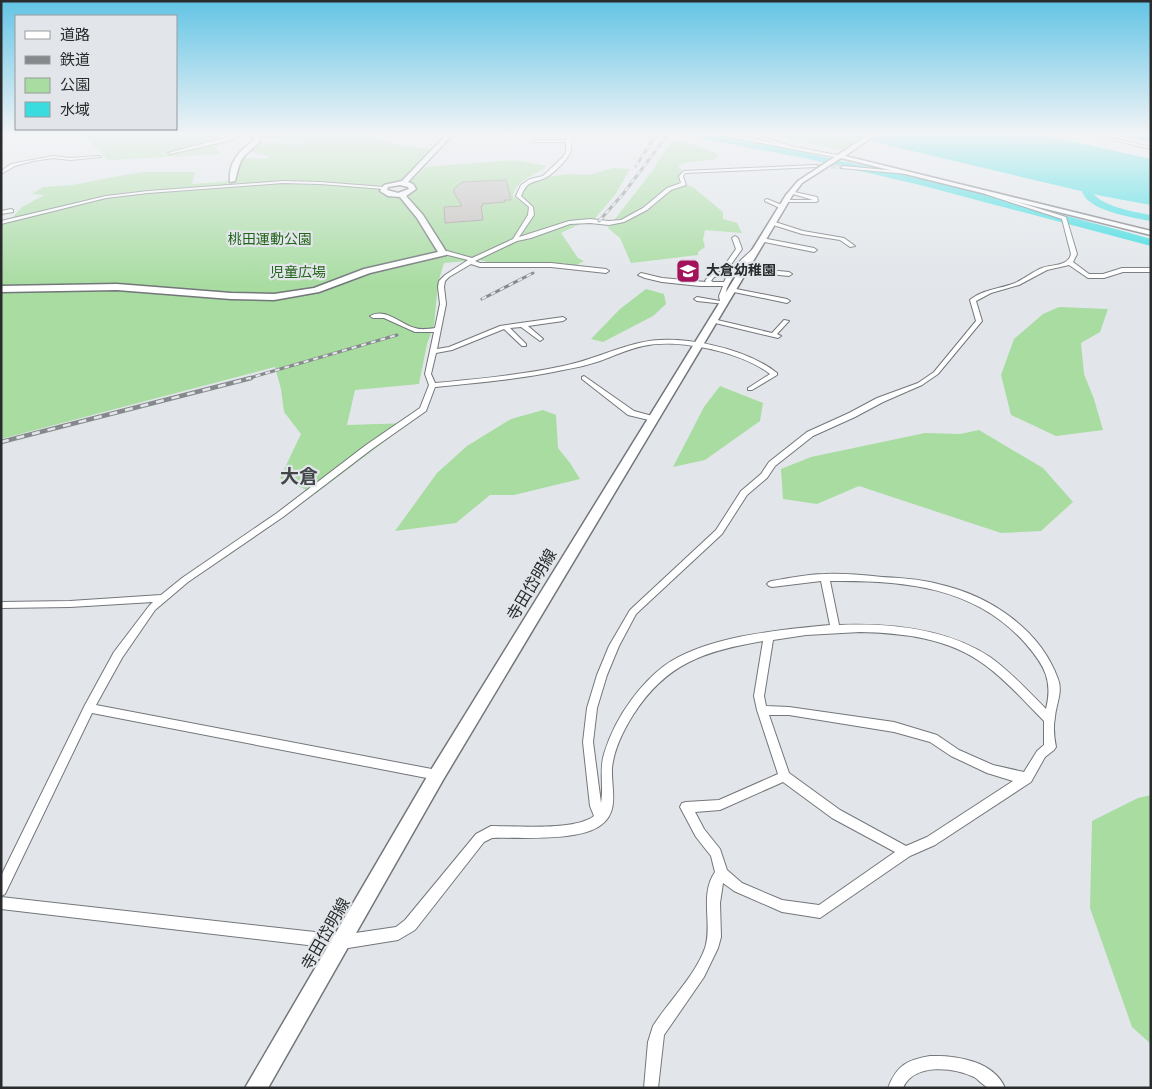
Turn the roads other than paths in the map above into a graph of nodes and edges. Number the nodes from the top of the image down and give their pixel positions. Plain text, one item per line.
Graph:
1 (258, 184) edge
2 (330, 184) edge
3 (403, 184) joint
4 (526, 184) edge
5 (684, 184) edge
6 (799, 184) edge
7 (953, 184) edge
8 (384, 188) junction
9 (979, 191) junction
10 (402, 194) junction
11 (767, 200) dead end
12 (786, 200) junction
13 (11, 211) dead end
14 (1, 213) edge
15 (1, 222) edge
16 (772, 223) junction
17 (1151, 233) edge
18 (735, 238) dead end
19 (515, 240) junction
20 (758, 245) junction
21 (852, 246) dead end
22 (814, 250) dead end
23 (443, 253) junction
24 (471, 261) junction
25 (1070, 263) junction
26 (744, 270) junction
27 (1151, 270) edge
28 (606, 271) dead end
29 (722, 274) junction
30 (788, 274) dead end
31 (641, 275) dead end
32 (711, 282) junction
33 (729, 284) junction
34 (1, 289) edge
35 (697, 299) dead end
36 (787, 301) dead end
37 (723, 303) junction
38 (373, 316) dead end
39 (563, 319) dead end
40 (713, 321) junction
41 (786, 321) dead end
42 (524, 325) junction
43 (505, 327) junction
44 (437, 330) junction
45 (540, 339) dead end
46 (699, 344) junction
47 (524, 345) dead end
48 (432, 351) junction
49 (584, 378) dead end
50 (432, 385) junction
51 (750, 388) dead end
52 (653, 419) junction
53 (826, 577) junction
54 (772, 584) dead end
55 (164, 598) junction
56 (1, 605) edge
57 (836, 628) junction
58 (768, 636) junction
59 (89, 708) junction
60 (762, 710) junction
61 (1049, 720) junction
62 (437, 775) junction
63 (784, 776) junction
64 (1027, 778) junction
65 (601, 817) junction
66 (906, 852) junction
67 (722, 874) junction
68 (1, 890) edge
69 (1, 903) edge
70 (342, 942) junction
71 (256, 1088) edge
72 (651, 1088) edge
73 (895, 1088) edge
74 (998, 1088) edge

1 - 15 street
2 - 8 street
3 - 8 main road
3 - 10 main road
4 - 19 street
5 - 19 street
6 - 12 main road, 寺田岱明線
7 - 9 main road
8 - 10 main road
9 - 17 main road
9 - 25 street
10 - 23 main road
11 - 12 street
12 - 16 main road, 寺田岱明線
13 - 14 street
16 - 20 main road, 寺田岱明線
16 - 21 street
18 - 29 street
19 - 24 street
20 - 22 street
20 - 26 main road, 寺田岱明線
20 - 33 street
23 - 24 street
23 - 34 main road
24 - 28 street
24 - 44 street
25 - 27 street
25 - 65 street
26 - 30 street
26 - 33 main road, 寺田岱明線
29 - 32 street
29 - 33 street
31 - 32 street
32 - 33 street
33 - 36 street
33 - 37 main road, 寺田岱明線
35 - 37 street
37 - 40 main road, 寺田岱明線
38 - 44 street
39 - 42 street
40 - 41 street
40 - 46 main road, 寺田岱明線
42 - 43 street
42 - 45 street
43 - 47 street
43 - 48 street
44 - 48 street
46 - 50 street
46 - 51 street
46 - 52 main road, 寺田岱明線
48 - 50 street
49 - 52 street
50 - 55 street
52 - 62 main road, 寺田岱明線
53 - 54 street
53 - 57 street
53 - 61 street
55 - 56 street
55 - 59 street
57 - 58 street
57 - 61 street
58 - 60 street
58 - 65 street
59 - 62 street
59 - 68 street
60 - 63 street
60 - 64 street
61 - 64 street
62 - 70 main road, 寺田岱明線
63 - 66 street
63 - 67 street
64 - 66 street
65 - 70 street
66 - 67 street
67 - 72 street
69 - 70 street
70 - 71 main road, 寺田岱明線
73 - 74 street

